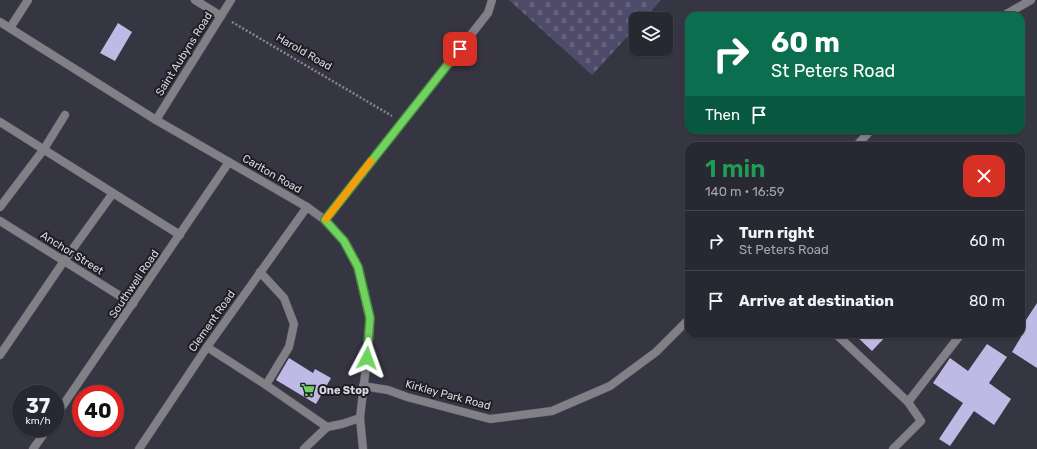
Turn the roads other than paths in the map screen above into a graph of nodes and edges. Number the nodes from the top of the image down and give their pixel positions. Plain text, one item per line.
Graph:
1 (28, 0) edge
2 (195, 0) edge
3 (231, 0) edge
4 (492, 0) edge
5 (1031, 0) edge
6 (1010, 12) edge
7 (221, 16) junction
8 (0, 22) edge
9 (10, 28) junction
10 (65, 115) dead end
11 (156, 120) junction
12 (0, 122) edge
13 (867, 134) edge
14 (860, 142) edge
15 (44, 149) junction
16 (229, 162) junction
17 (113, 193) junction
18 (0, 207) edge
19 (307, 207) junction
20 (325, 220) junction
21 (0, 221) edge
22 (180, 235) junction
23 (64, 261) junction
24 (260, 272) junction
25 (133, 304) junction
26 (685, 323) edge
27 (840, 338) edge
28 (958, 338) edge
29 (207, 347) junction
30 (0, 355) edge
31 (266, 385) junction
32 (363, 386) junction
33 (908, 402) junction
34 (64, 405) edge
35 (360, 418) junction
36 (327, 427) junction
37 (42, 437) edge
38 (33, 449) edge
39 (139, 449) edge
40 (304, 449) edge
41 (363, 449) edge
42 (893, 449) edge

1 - 9 street
2 - 7 street
3 - 7 street, Saint Aubyns Road
4 - 20 street
5 - 6 street
7 - 11 street, Saint Aubyns Road
8 - 9 street, Carlton Road
9 - 11 street, Carlton Road
10 - 15 street
11 - 16 street, Carlton Road
12 - 15 street
13 - 14 street
15 - 17 street
15 - 18 street
16 - 19 street, Carlton Road
16 - 22 street, Southwell Road
17 - 22 street
17 - 23 street
19 - 20 street, Carlton Road
19 - 24 street, Clement Road
20 - 32 street, Carlton Road
21 - 23 street, Anchor Street
22 - 25 street, Southwell Road
23 - 25 street, Anchor Street
23 - 30 street
24 - 29 street, Clement Road
24 - 31 street
25 - 34 street, Southwell Road
26 - 32 street, Kirkley Park Road
27 - 33 street
28 - 33 street
29 - 31 street
29 - 39 street, Clement Road
31 - 36 street
32 - 35 street, Carlton Road
33 - 42 street
35 - 36 street
35 - 41 street, Carlton Road
36 - 40 street
37 - 38 street

